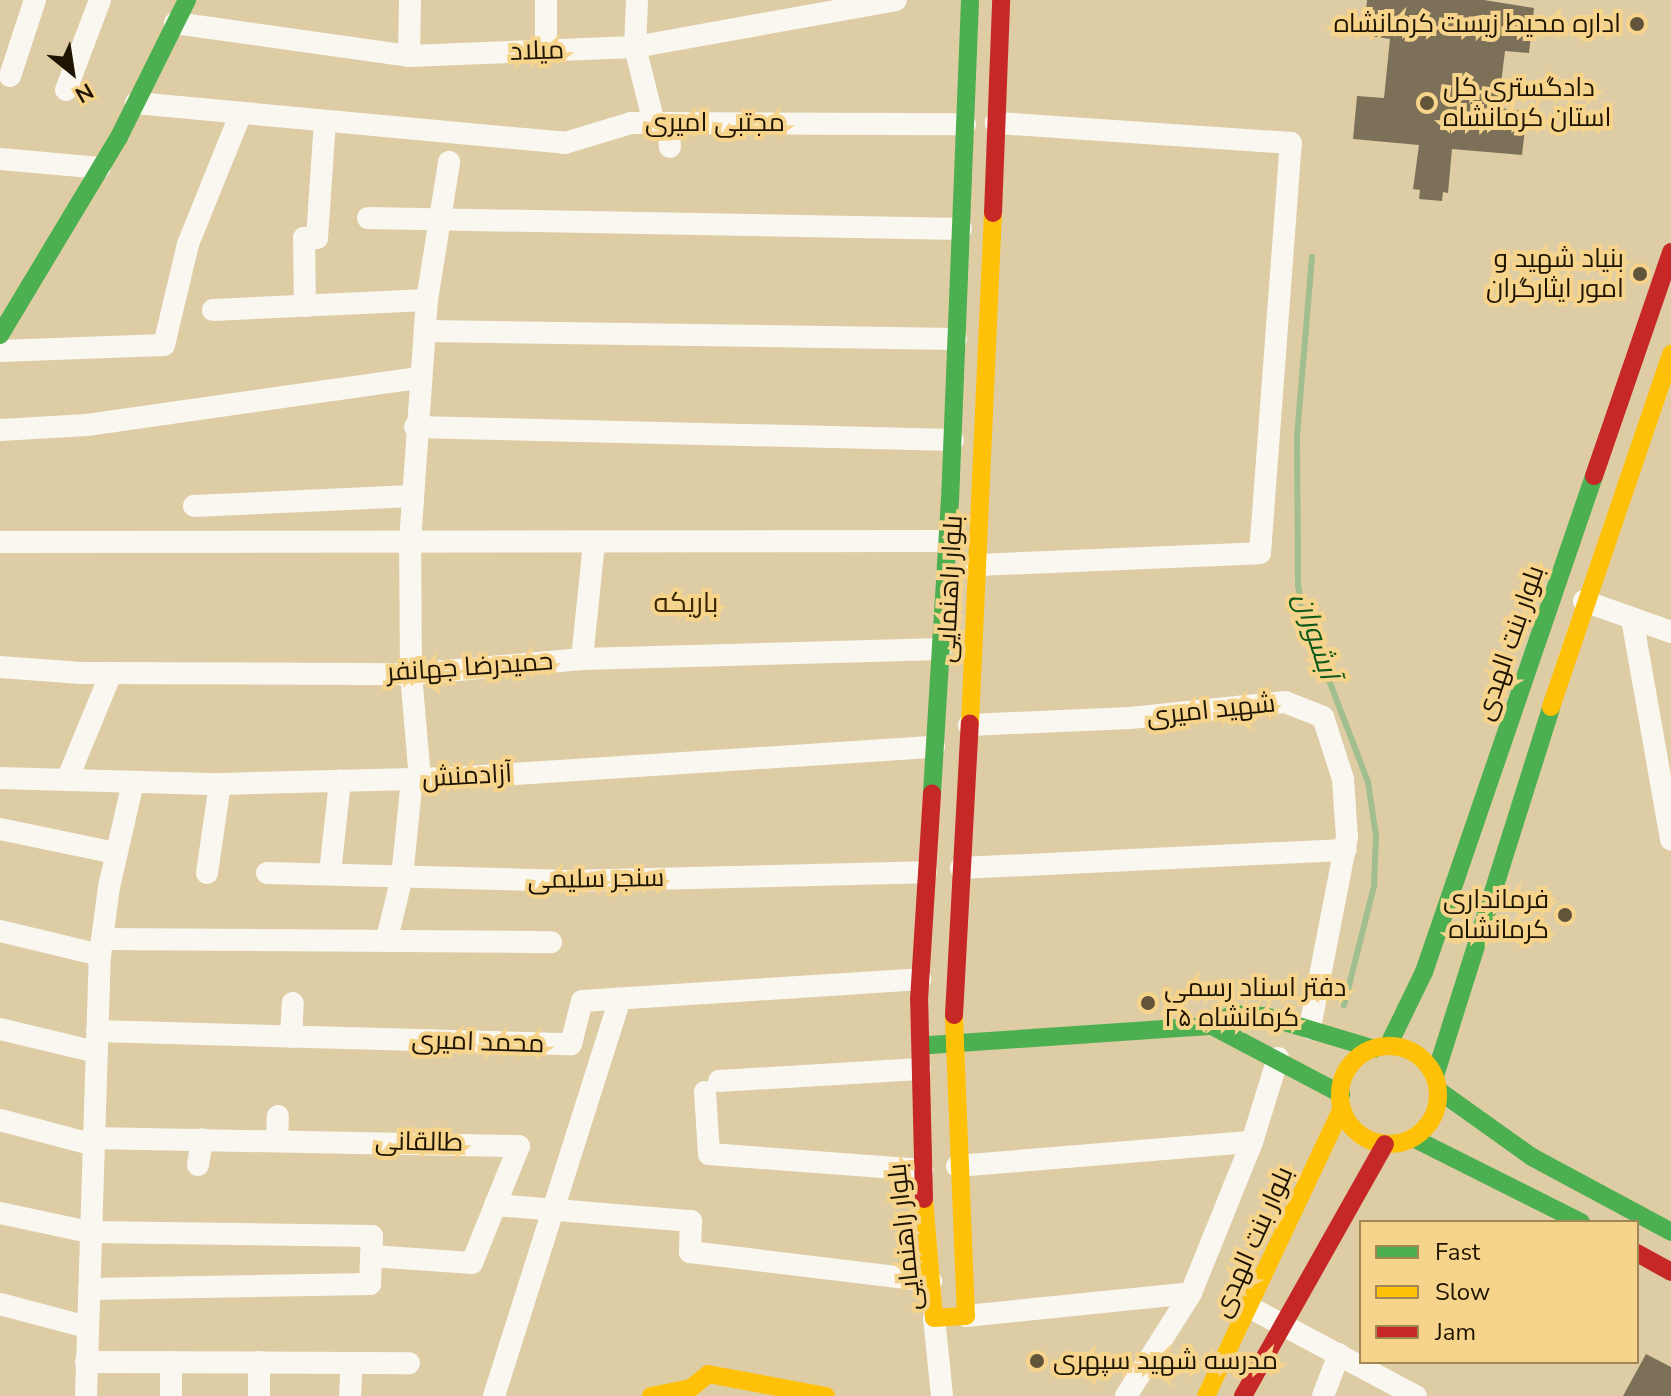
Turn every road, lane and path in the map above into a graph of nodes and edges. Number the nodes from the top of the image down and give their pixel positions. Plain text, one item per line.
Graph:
1 (35, 0) edge
2 (100, 0) edge
3 (187, 0) edge
4 (410, 0) edge
5 (546, 0) edge
6 (637, 0) edge
7 (896, 0) edge
8 (970, 0) edge
9 (1001, 0) edge
10 (175, 23) junction
11 (635, 47) junction
12 (546, 51) junction
13 (409, 56) junction
14 (10, 76) dead end
15 (66, 90) dead end
16 (136, 103) junction
17 (241, 113) junction
18 (325, 121) junction
19 (662, 123) junction
20 (996, 123) junction
21 (965, 124) junction
22 (670, 147) dead end
23 (0, 159) edge
24 (449, 162) dead end
25 (100, 168) junction
26 (368, 218) dead end
27 (440, 221) junction
28 (961, 229) junction
29 (1671, 252) edge
30 (427, 300) junction
31 (10, 302) edge
32 (305, 306) junction
33 (213, 310) dead end
34 (425, 331) junction
35 (0, 335) edge
36 (956, 339) junction
37 (0, 351) edge
38 (1671, 354) edge
39 (419, 378) junction
40 (415, 427) junction
41 (0, 430) edge
42 (953, 440) junction
43 (412, 496) junction
44 (194, 506) dead end
45 (947, 541) junction
46 (0, 542) edge
47 (410, 542) junction
48 (594, 542) junction
49 (977, 565) junction
50 (1584, 601) junction
51 (1632, 618) junction
52 (1671, 632) edge
53 (941, 649) junction
54 (582, 659) junction
55 (0, 667) edge
56 (111, 673) junction
57 (411, 674) junction
58 (969, 725) junction
59 (934, 747) junction
60 (0, 778) edge
61 (416, 779) junction
62 (67, 780) junction
63 (340, 781) junction
64 (133, 782) junction
65 (220, 784) junction
66 (0, 829) edge
67 (1671, 840) edge
68 (1346, 850) junction
69 (116, 853) junction
70 (961, 868) junction
71 (926, 872) junction
72 (207, 873) dead end
73 (267, 873) dead end
74 (330, 873) junction
75 (402, 877) junction
76 (0, 931) edge
77 (387, 938) junction
78 (551, 942) dead end
79 (101, 947) junction
80 (920, 979) junction
81 (620, 999) junction
82 (293, 1003) dead end
83 (1212, 1026) junction
84 (1310, 1028) junction
85 (0, 1029) edge
86 (291, 1037) junction
87 (96, 1042) junction
88 (952, 1043) junction
89 (919, 1046) junction
90 (1381, 1048) junction
91 (1278, 1058) junction
92 (920, 1069) junction
93 (1436, 1083) junction
94 (1341, 1101) junction
95 (278, 1116) dead end
96 (0, 1120) edge
97 (1413, 1138) junction
98 (202, 1139) junction
99 (277, 1140) junction
100 (92, 1141) junction
101 (1252, 1142) junction
102 (1385, 1144) junction
103 (198, 1165) dead end
104 (957, 1166) junction
105 (922, 1170) junction
106 (495, 1205) junction
107 (555, 1210) junction
108 (0, 1213) edge
109 (1577, 1220) edge
110 (89, 1232) junction
111 (1671, 1232) edge
112 (371, 1246) junction
113 (1639, 1254) edge
114 (1671, 1272) edge
115 (931, 1281) junction
116 (89, 1289) junction
117 (1191, 1293) junction
118 (0, 1304) edge
119 (1251, 1308) junction
120 (966, 1316) junction
121 (934, 1318) junction
122 (1286, 1326) junction
123 (87, 1327) junction
124 (1339, 1354) junction
125 (86, 1362) junction
126 (171, 1362) junction
127 (259, 1362) junction
128 (352, 1363) junction
129 (409, 1363) dead end
130 (658, 1395) edge
131 (86, 1396) edge
132 (171, 1396) edge
133 (259, 1396) edge
134 (350, 1396) edge
135 (494, 1396) edge
136 (826, 1396) edge
137 (942, 1396) edge
138 (1126, 1396) edge
139 (1206, 1396) edge
140 (1243, 1396) edge
141 (1323, 1396) edge
142 (1416, 1396) edge

1 - 14 street
2 - 15 street
3 - 10 main road
4 - 13 street
5 - 12 street
6 - 11 street
7 - 11 street, میلاد
8 - 21 main road, بلوار راهنمایی
9 - 20 main road, بلوار راهنمایی
10 - 13 street, میلاد
10 - 16 main road
11 - 12 street, میلاد
11 - 19 street
12 - 13 street, میلاد
16 - 17 street, مجتبی امیری
16 - 25 main road
17 - 18 street, مجتبی امیری
17 - 37 street
18 - 19 street, مجتبی امیری
18 - 32 street
19 - 21 street, مجتبی امیری
19 - 22 street
20 - 49 main road, بلوار راهنمایی
20 - 49 street
21 - 28 main road, بلوار راهنمایی
23 - 25 street
24 - 27 street
25 - 31 main road
26 - 27 street
27 - 28 street
27 - 30 street
28 - 36 main road, بلوار راهنمایی
29 - 90 main road, بلوار بنت الهدی
30 - 32 street
30 - 34 street
31 - 35 main road
32 - 33 street
34 - 36 street
34 - 39 street
36 - 42 main road, بلوار راهنمایی
38 - 50 main road
39 - 40 street
39 - 41 street
40 - 42 street
40 - 43 street
42 - 45 main road, بلوار راهنمایی
43 - 44 street
43 - 47 street
45 - 48 street
45 - 53 main road, بلوار راهنمایی
46 - 47 street
47 - 48 street
47 - 57 street
48 - 54 street
49 - 58 main road, بلوار راهنمایی
50 - 51 street
50 - 93 main road
51 - 52 street
51 - 67 street
53 - 54 street, حمیدرضا جهانفر
53 - 59 main road, بلوار راهنمایی
54 - 57 street, حمیدرضا جهانفر
55 - 56 street, حمیدرضا جهانفر
56 - 57 street, حمیدرضا جهانفر
56 - 62 street
57 - 61 street
58 - 68 street, شهید امیری
58 - 70 main road, بلوار راهنمایی
59 - 61 street, آزادمنش
59 - 71 main road, بلوار راهنمایی
60 - 62 street, آزادمنش
61 - 63 street, آزادمنش
61 - 75 street
62 - 64 street, آزادمنش
63 - 65 street, آزادمنش
63 - 74 street
64 - 65 street, آزادمنش
64 - 69 street
65 - 72 street
66 - 69 street
68 - 70 street
68 - 84 street, شهید امیری
69 - 79 street
70 - 88 main road, بلوار راهنمایی
71 - 75 street, سنجر سلیمی
71 - 80 main road, بلوار راهنمایی
73 - 74 street, سنجر سلیمی
74 - 75 street, سنجر سلیمی
75 - 77 street
76 - 79 street
77 - 78 street
77 - 79 street
79 - 87 street
80 - 81 street, محمد امیری
80 - 89 main road, بلوار راهنمایی
81 - 86 street, محمد امیری
81 - 107 street
82 - 86 street
83 - 84 main road
83 - 88 main road
83 - 91 main road
84 - 90 main road
85 - 87 street, محمد امیری
86 - 87 street, محمد امیری
87 - 100 street
88 - 89 main road
88 - 104 main road, بلوار راهنمایی
89 - 92 main road, بلوار راهنمایی
90 - 93 main road
90 - 94 main road
91 - 94 main road
91 - 101 street
92 - 105 main road, بلوار راهنمایی
92 - 105 street
93 - 97 main road
93 - 111 main road
94 - 102 main road
94 - 119 main road, بلوار بنت الهدی
95 - 99 street
96 - 100 street, طالقانی
97 - 102 main road
97 - 109 main road
98 - 99 street, طالقانی
98 - 100 street, طالقانی
98 - 103 street
99 - 106 street, طالقانی
100 - 110 street
101 - 104 street
101 - 117 street
102 - 122 main road
104 - 120 main road, بلوار راهنمایی
105 - 115 main road, بلوار راهنمایی
106 - 107 street
106 - 112 street, طالقانی
107 - 115 street
107 - 135 street
108 - 110 street
110 - 112 street
110 - 116 street
112 - 116 street
113 - 114 main road
115 - 121 main road, بلوار راهنمایی
116 - 123 street
117 - 120 street
117 - 138 street
118 - 123 street
119 - 122 street
119 - 139 main road, بلوار بنت الهدی
120 - 121 main road, بلوار راهنمایی
121 - 137 street
122 - 124 street
122 - 140 main road
123 - 125 street
124 - 141 street
124 - 142 street
125 - 126 street
125 - 131 street
126 - 127 street
126 - 132 street
127 - 128 street
127 - 133 street
128 - 129 street
128 - 134 street
130 - 136 main road

